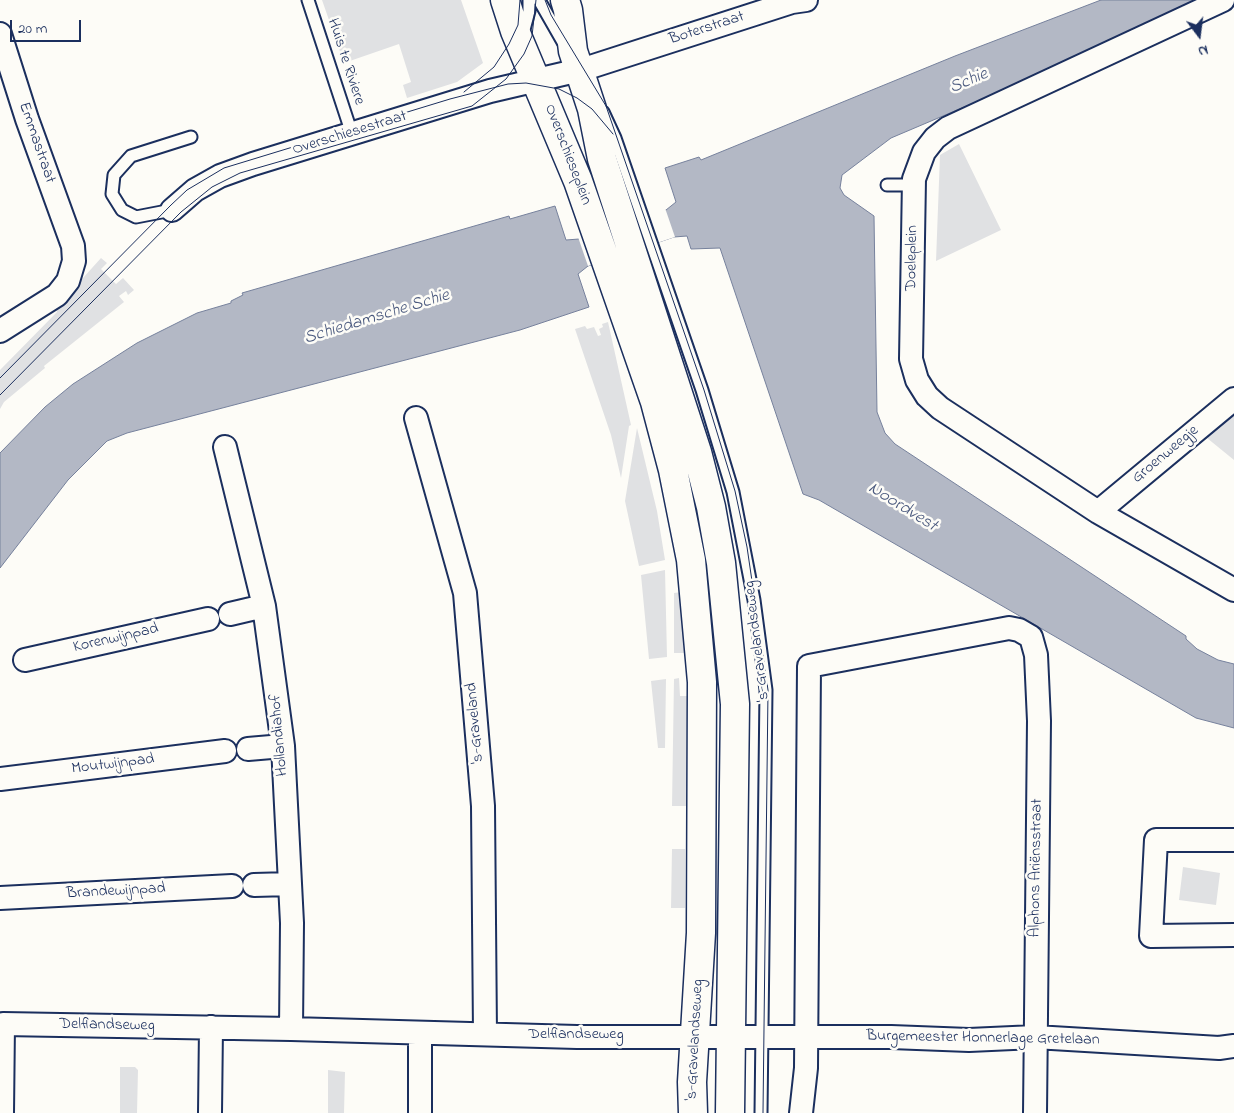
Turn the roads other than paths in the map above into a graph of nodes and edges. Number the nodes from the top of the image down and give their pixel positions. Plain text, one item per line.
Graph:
1 (308, 0) edge
2 (539, 0) edge
3 (806, 0) edge
4 (1223, 0) edge
5 (514, 3) edge
6 (566, 5) edge
7 (0, 34) edge
8 (579, 71) junction
9 (537, 80) junction
10 (352, 134) junction
11 (191, 137) dead end
12 (887, 185) dead end
13 (914, 185) junction
14 (172, 210) joint
15 (632, 218) joint
16 (596, 231) joint
17 (642, 248) junction
18 (0, 330) edge
19 (1234, 399) edge
20 (416, 418) dead end
21 (225, 446) dead end
22 (1098, 512) junction
23 (1234, 590) edge
24 (264, 606) junction
25 (230, 614) dead end
26 (208, 619) dead end
27 (24, 660) dead end
28 (283, 746) junction
29 (248, 748) dead end
30 (225, 751) dead end
31 (0, 779) edge
32 (1234, 840) edge
33 (290, 884) junction
34 (254, 885) dead end
35 (232, 886) dead end
36 (0, 898) edge
37 (1234, 935) edge
38 (1, 1024) edge
39 (211, 1027) junction
40 (291, 1028) junction
41 (420, 1033) junction
42 (485, 1034) junction
43 (696, 1036) junction
44 (732, 1036) junction
45 (762, 1037) junction
46 (1035, 1037) junction
47 (806, 1038) junction
48 (1234, 1046) edge
49 (2, 1113) edge
50 (210, 1113) edge
51 (420, 1113) edge
52 (693, 1113) edge
53 (730, 1113) edge
54 (761, 1113) edge
55 (801, 1113) edge
56 (1035, 1113) edge

1 - 10 lane, Huis te Riviere
2 - 8 lane, Overschieseplein
3 - 8 street, Boterstraat
4 - 13 street, Doeleplein
5 - 9 main road, Overschieseplein
6 - 8 main road, Overschieseplein
7 - 18 street, Emmastraat
8 - 9 street
8 - 15 main road, Overschieseplein
9 - 10 street, Overschiesestraat
9 - 16 main road, Overschieseplein
10 - 14 street, Overschiesestraat
11 - 14 lane
12 - 13 lane
13 - 22 street, Doeleplein
15 - 17 main road, 's-Gravelandseweg
16 - 43 main road, 's-Gravelandseweg
17 - 44 main road, 's-Gravelandseweg
17 - 45 lane, 's-Gravelandseweg
19 - 22 street, Groenweegje
20 - 42 street, 's-Graveland
21 - 24 street, Hollandiahof
22 - 23 street
24 - 25 street
24 - 28 street, Hollandiahof
26 - 27 street, Korenwijnpad
28 - 29 street
28 - 33 street, Hollandiahof
30 - 31 street, Moutwijnpad
32 - 37 street
33 - 34 street
33 - 40 street, Hollandiahof
35 - 36 street, Brandewijnpad
38 - 39 street, Delflandseweg
38 - 49 street, Delflandseweg
39 - 40 street, Delflandseweg
39 - 50 street
40 - 41 street, Delflandseweg
41 - 42 street, Delflandseweg
41 - 51 street
42 - 43 street, Delflandseweg
43 - 44 street, Delflandseweg
43 - 52 main road, 's-Gravelandseweg
44 - 45 street, Burgemeester Honnerlage Gretelaan
44 - 53 main road, 's-Gravelandseweg
45 - 47 street, Burgemeester Honnerlage Gretelaan
45 - 54 lane, 's-Gravelandseweg
46 - 47 street, Burgemeester Honnerlage Gretelaan
46 - 47 street, Alphons Ariënsstraat
46 - 48 street, Burgemeester Honnerlage Gretelaan
46 - 56 street, Alphons Ariënsstraat
47 - 55 street

